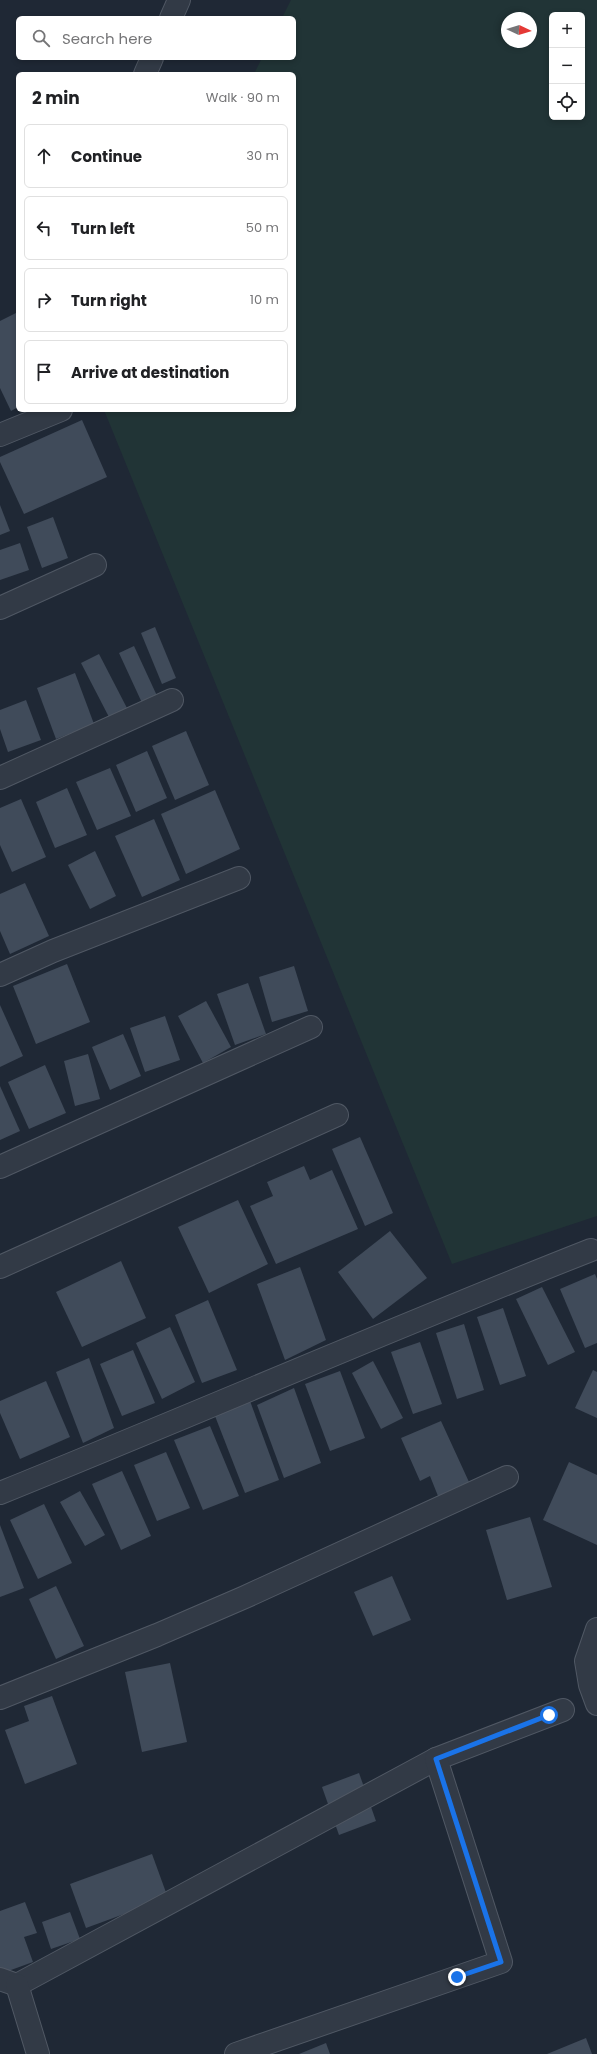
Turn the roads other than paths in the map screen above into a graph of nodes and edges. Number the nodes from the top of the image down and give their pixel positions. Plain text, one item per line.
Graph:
1 (179, 0) edge
2 (172, 16) edge
3 (151, 60) edge
4 (146, 72) edge
5 (56, 412) edge
6 (0, 435) edge
7 (95, 565) dead end
8 (0, 608) edge
9 (172, 700) dead end
10 (0, 778) edge
11 (239, 878) dead end
12 (0, 975) edge
13 (311, 1027) dead end
14 (337, 1114) dead end
15 (0, 1167) edge
16 (591, 1250) dead end
17 (0, 1267) edge
18 (507, 1477) dead end
19 (0, 1493) edge
20 (597, 1629) edge
21 (0, 1698) edge
22 (597, 1704) edge
23 (563, 1710) dead end
24 (436, 1759) junction
25 (9, 1982) edge
26 (38, 2054) edge
27 (236, 2054) edge

1 - 2 street
3 - 4 street
5 - 6 street
7 - 8 street
9 - 10 street
11 - 12 street
13 - 15 street
14 - 17 street
16 - 19 street
18 - 21 street
20 - 22 street
23 - 24 street
24 - 25 street
24 - 27 street
25 - 26 street

